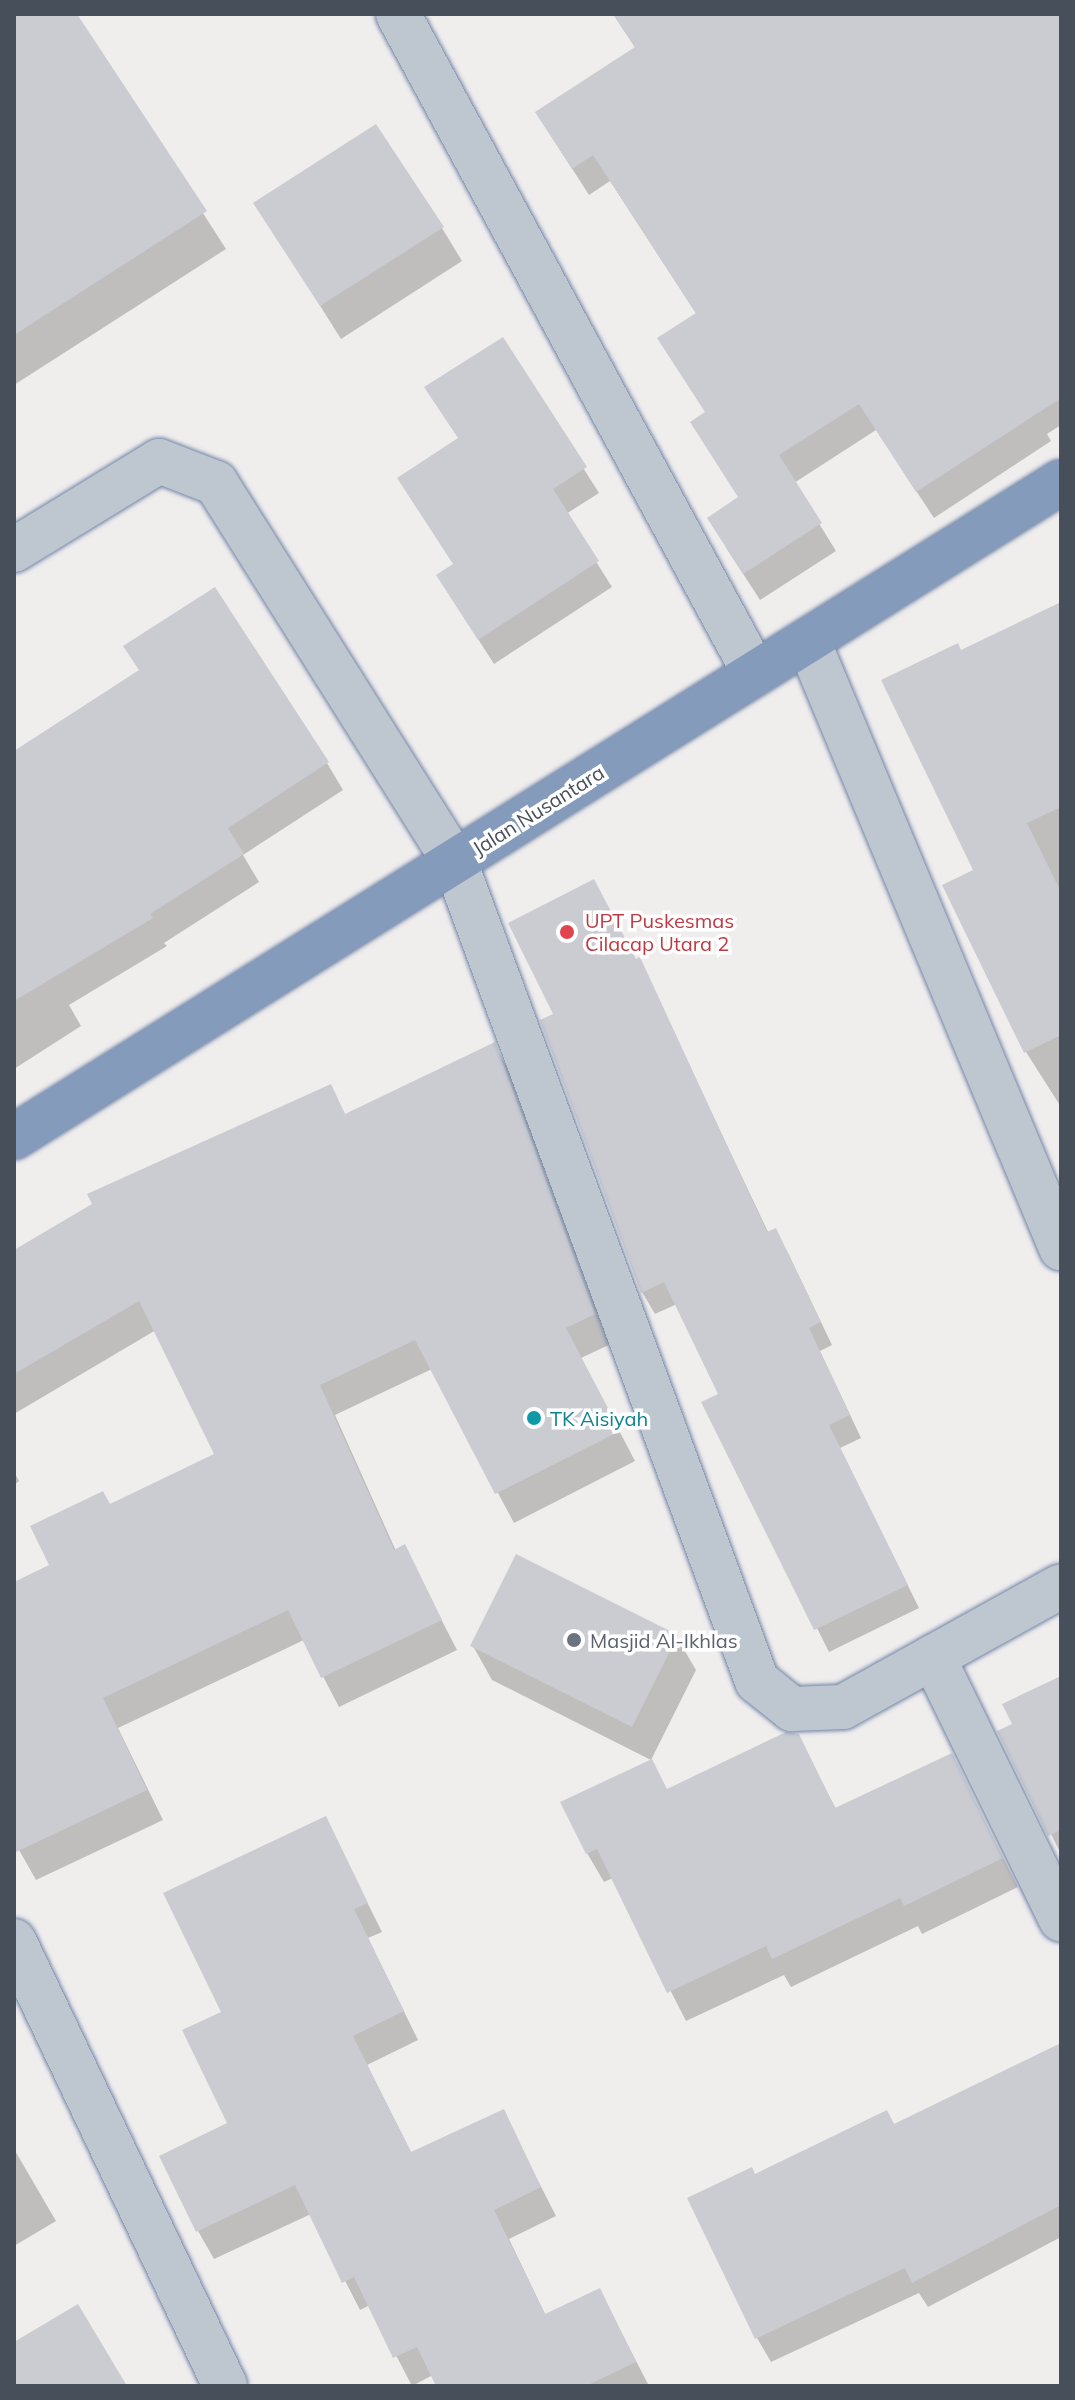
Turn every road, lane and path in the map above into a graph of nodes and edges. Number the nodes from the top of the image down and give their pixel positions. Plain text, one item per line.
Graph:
1 (398, 14) edge
2 (1061, 482) edge
3 (14, 550) edge
4 (808, 641) junction
5 (755, 674) junction
6 (455, 862) junction
7 (14, 1137) edge
8 (1061, 1248) edge
9 (1061, 1586) edge
10 (933, 1657) junction
11 (1061, 1919) edge
12 (14, 1941) edge
13 (225, 2386) edge

1 - 5 street
2 - 4 highway, Jalan Nusantara
3 - 6 street
4 - 5 highway, Jalan Nusantara
4 - 8 street
5 - 6 highway, Jalan Nusantara
6 - 7 highway, Jalan Nusantara
6 - 10 street
9 - 10 street
10 - 11 street
12 - 13 street

